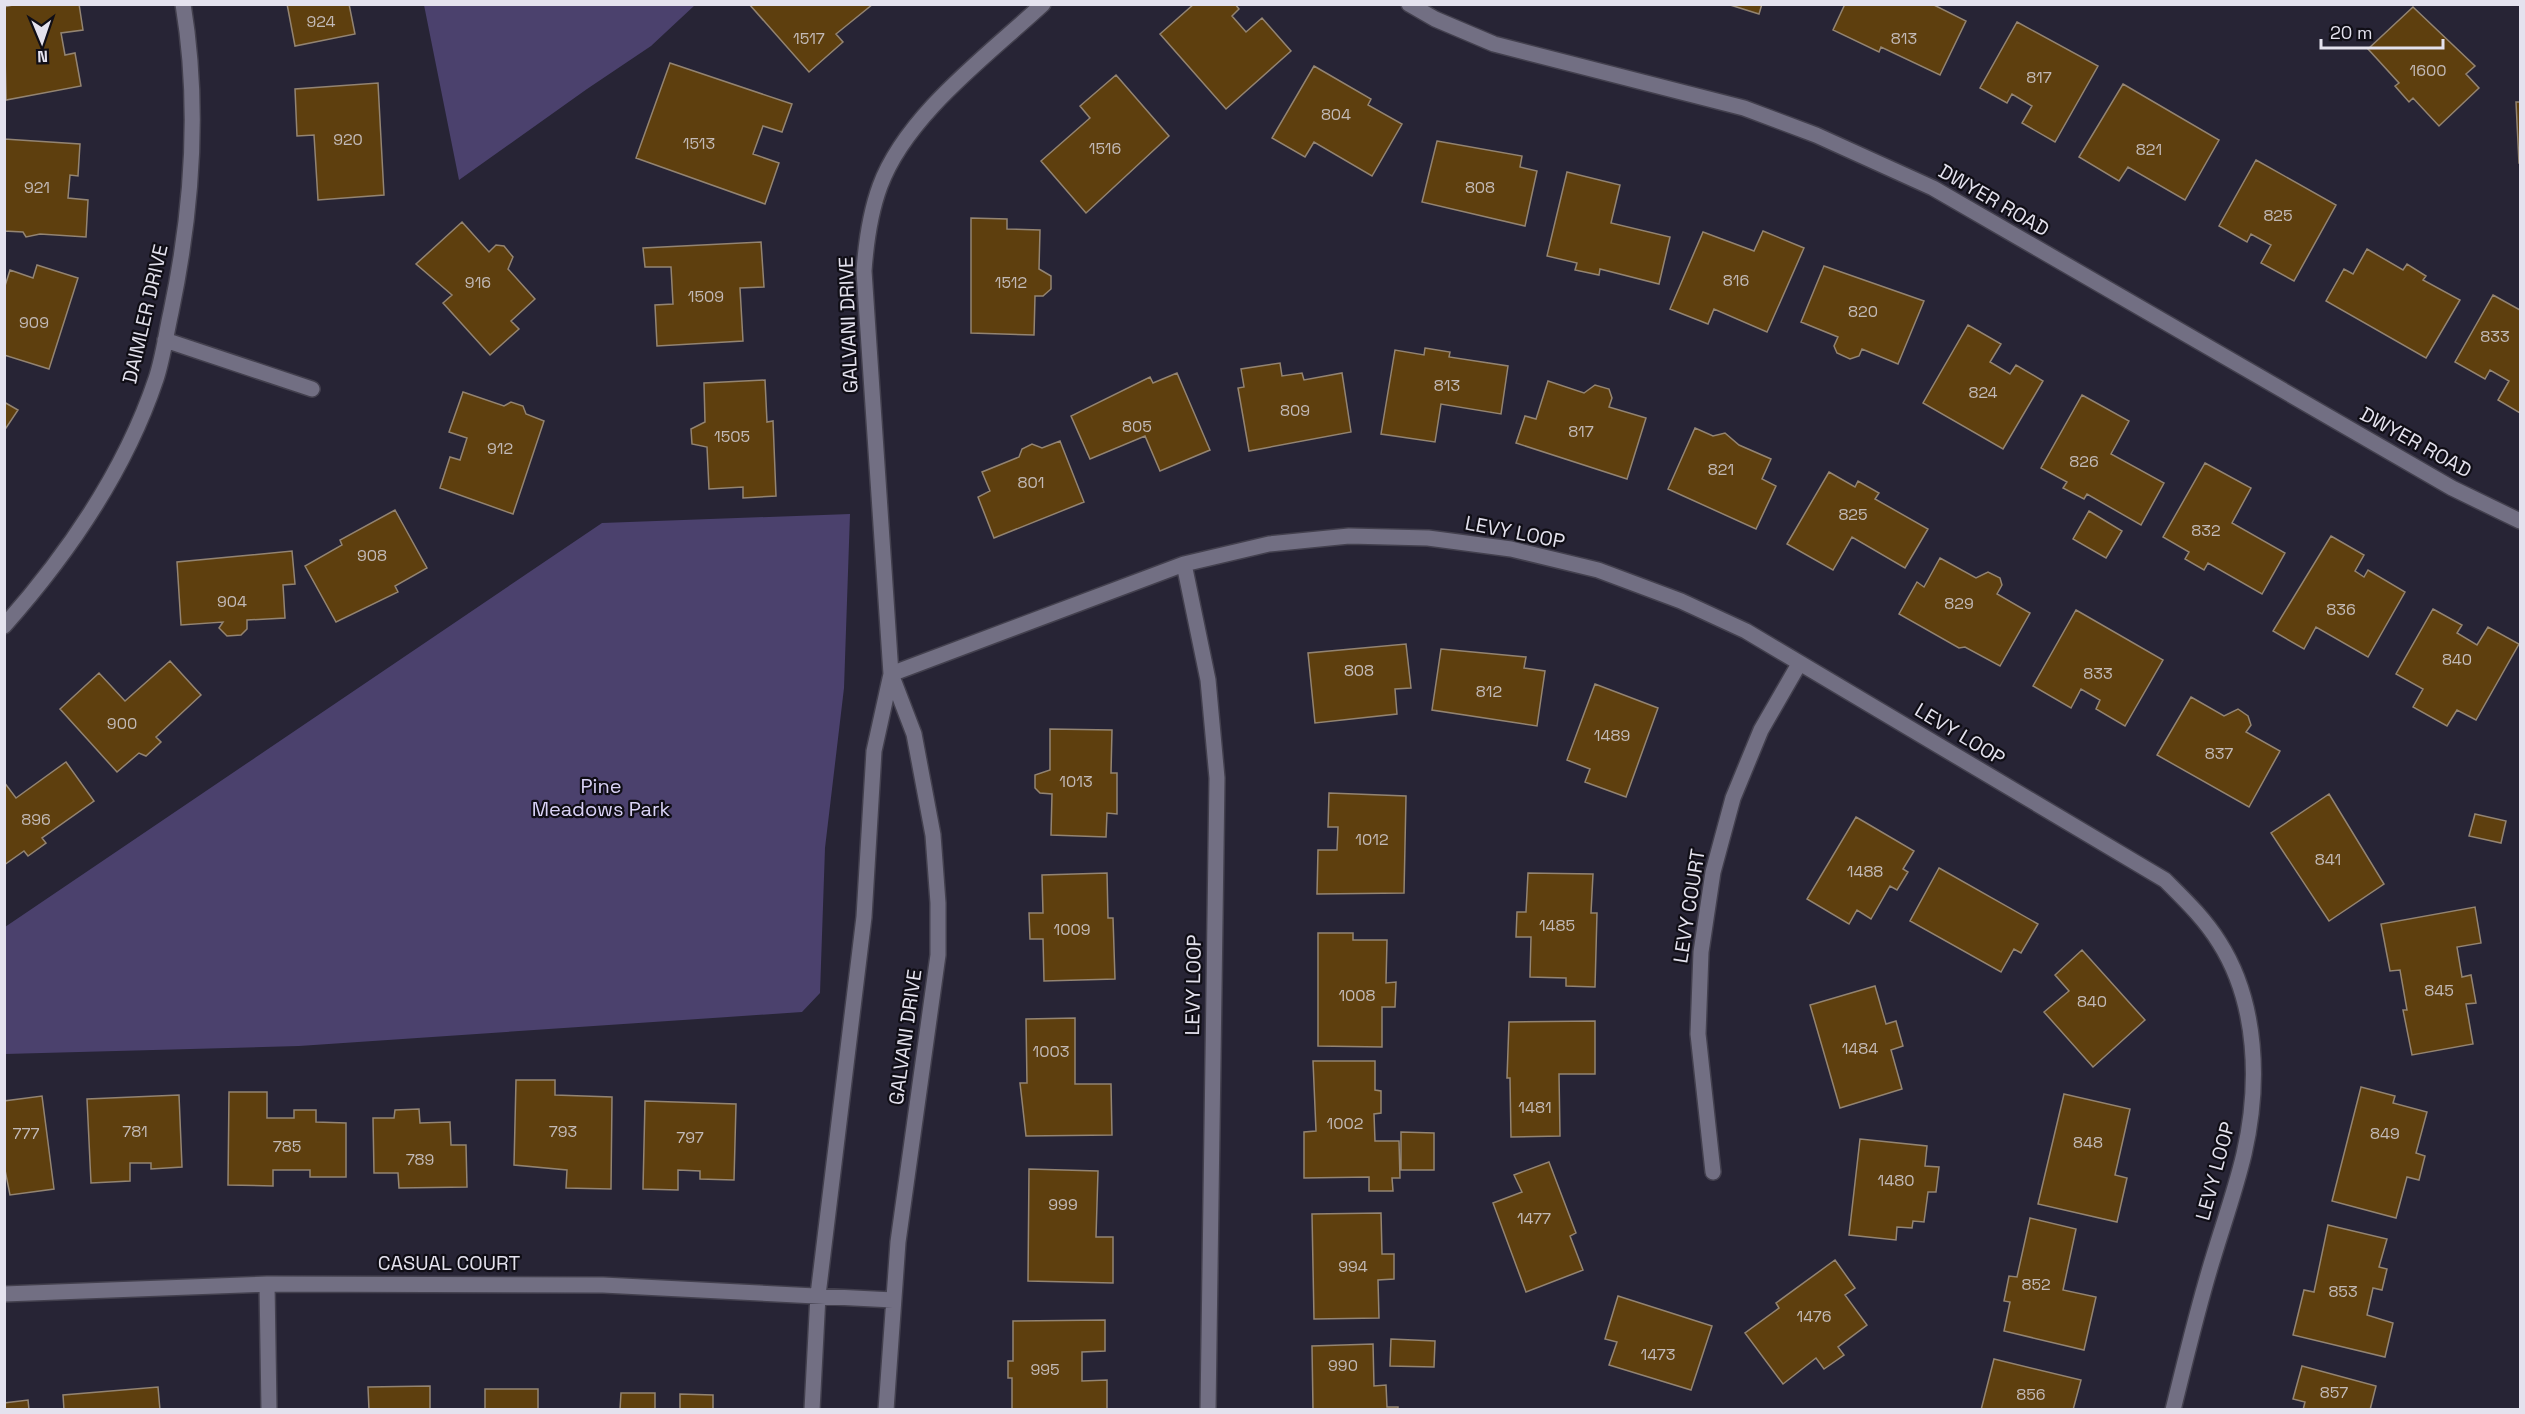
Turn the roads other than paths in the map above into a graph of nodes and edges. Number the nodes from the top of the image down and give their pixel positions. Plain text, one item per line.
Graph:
1 (183, 4) edge
2 (1043, 4) edge
3 (1409, 4) edge
4 (165, 340) junction
5 (312, 388) dead end
6 (2520, 521) edge
7 (1184, 564) junction
8 (4, 626) edge
9 (1799, 664) junction
10 (891, 674) junction
11 (1713, 1172) dead end
12 (267, 1284) junction
13 (4, 1294) edge
14 (818, 1295) junction
15 (893, 1300) junction
16 (269, 1410) edge
17 (812, 1410) edge
18 (886, 1410) edge
19 (1208, 1410) edge
20 (2173, 1410) edge

1 - 4 street, DAIMLER DRIVE
2 - 10 street, GALVANI DRIVE
3 - 6 street, DWYER ROAD
4 - 5 street
4 - 8 street, DAIMLER DRIVE
7 - 9 street, LEVY LOOP
7 - 10 street, LEVY LOOP
7 - 19 street, LEVY LOOP
9 - 11 street, LEVY COURT
9 - 20 street, LEVY LOOP
10 - 14 street, GALVANI DRIVE
10 - 15 street, GALVANI DRIVE
12 - 13 street, CASUAL COURT
12 - 14 street, CASUAL COURT
12 - 16 street
14 - 15 street, CASUAL COURT
14 - 17 street, GALVANI DRIVE
15 - 18 street, GALVANI DRIVE

